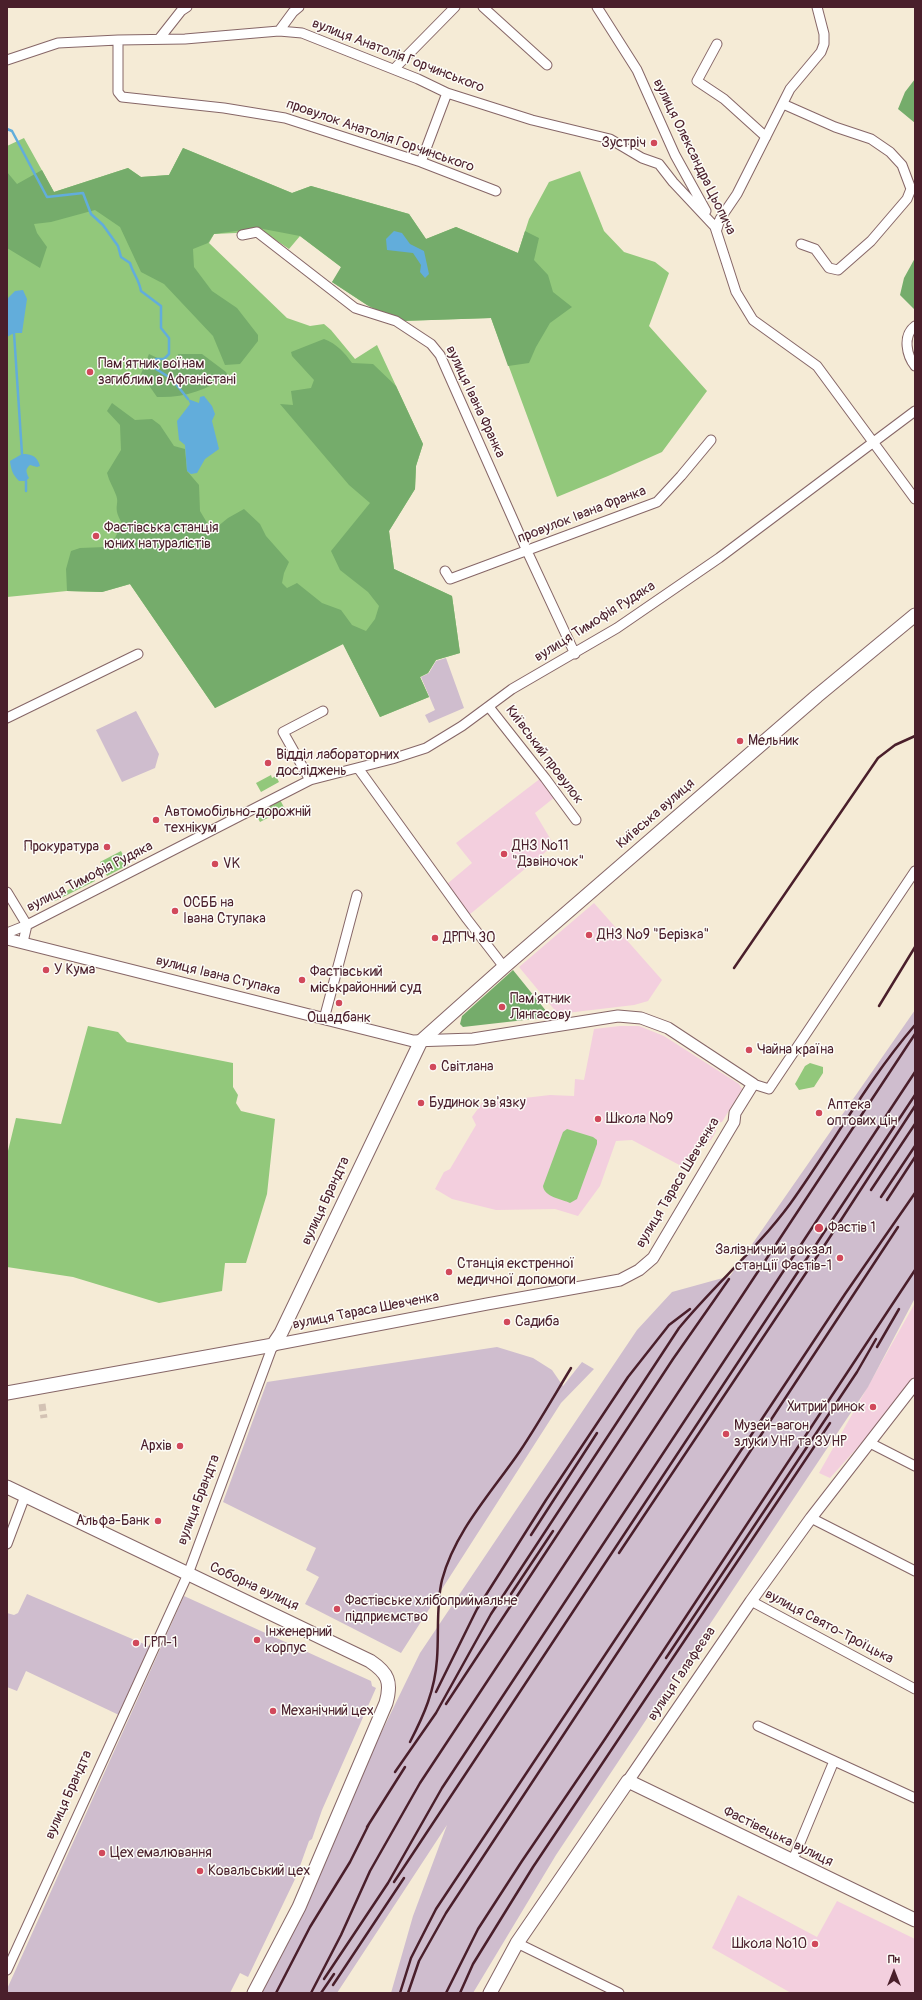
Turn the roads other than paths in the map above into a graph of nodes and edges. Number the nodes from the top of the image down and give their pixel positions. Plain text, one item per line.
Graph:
1 (186, 7) edge
2 (299, 7) edge
3 (455, 7) edge
4 (483, 7) edge
5 (597, 7) edge
6 (817, 7) edge
7 (279, 31) junction
8 (159, 39) junction
9 (118, 40) junction
10 (717, 44) dead end
11 (7, 60) edge
12 (547, 65) dead end
13 (394, 70) junction
14 (447, 92) junction
15 (782, 104) junction
16 (766, 137) junction
17 (675, 155) junction
18 (420, 162) junction
19 (659, 164) junction
20 (496, 191) dead end
21 (716, 229) junction
22 (242, 235) dead end
23 (802, 244) dead end
24 (915, 326) edge
25 (915, 366) edge
26 (915, 411) edge
27 (711, 440) dead end
28 (872, 442) junction
29 (915, 499) edge
30 (527, 551) junction
31 (445, 571) dead end
32 (915, 615) edge
33 (138, 654) dead end
34 (575, 654) junction
35 (489, 707) junction
36 (323, 711) dead end
37 (7, 718) edge
38 (358, 768) junction
39 (310, 780) junction
40 (576, 820) dead end
41 (915, 871) edge
42 (7, 892) edge
43 (357, 895) dead end
44 (27, 926) junction
45 (7, 933) edge
46 (7, 939) edge
47 (23, 942) junction
48 (504, 967) junction
49 (324, 1018) junction
50 (421, 1041) junction
51 (753, 1084) junction
52 (273, 1345) junction
53 (915, 1384) edge
54 (7, 1393) edge
55 (870, 1443) junction
56 (915, 1466) edge
57 (7, 1487) edge
58 (25, 1496) junction
59 (811, 1518) junction
60 (7, 1544) edge
61 (915, 1571) edge
62 (188, 1574) junction
63 (751, 1601) junction
64 (915, 1689) edge
65 (758, 1726) dead end
66 (834, 1761) junction
67 (628, 1781) junction
68 (915, 1798) edge
69 (792, 1862) junction
70 (915, 1920) edge
71 (517, 1943) junction
72 (7, 1970) edge
73 (254, 1993) edge
74 (490, 1993) edge
75 (618, 1993) edge

1 - 8 street
2 - 7 street
3 - 13 street
4 - 12 street
5 - 17 street, вулиця Олександра Цьопича
6 - 15 street
7 - 8 street, вулиця Анатолія Горчинського
7 - 13 street, вулиця Анатолія Горчинського
8 - 9 street, вулиця Анатолія Горчинського
9 - 11 street, вулиця Анатолія Горчинського
9 - 18 street, провулок Анатолія Горчинського
10 - 16 street
13 - 14 street, вулиця Анатолія Горчинського
14 - 18 street
14 - 19 street, вулиця Анатолія Горчинського
15 - 16 street
15 - 23 street
16 - 21 street
17 - 19 street
17 - 21 street, вулиця Олександра Цьопича
18 - 20 street, провулок Анатолія Горчинського
19 - 21 street
21 - 28 street, вулиця Олександра Цьопича
22 - 30 street, вулиця Івана Франка
24 - 25 street
26 - 28 street, вулиця Тимофія Рудяка
27 - 30 street, провулок Івана Франка
28 - 29 street, вулиця Олександра Цьопича
28 - 34 street, вулиця Тимофія Рудяка
30 - 31 street, провулок Івана Франка
30 - 34 street, вулиця Івана Франка
32 - 48 main road, Київська вулиця
33 - 37 street
34 - 35 street, вулиця Тимофія Рудяка
35 - 38 street, вулиця Тимофія Рудяка
35 - 40 street, Київський провулок
36 - 39 street
38 - 39 street, вулиця Тимофія Рудяка
38 - 48 street
39 - 44 street, вулиця Тимофія Рудяка
41 - 51 street
42 - 44 street
43 - 49 street
44 - 45 street
44 - 47 street, вулиця Тимофія Рудяка
46 - 47 street, вулиця Івана Ступака
47 - 49 street, вулиця Івана Ступака
48 - 50 main road, Київська вулиця
49 - 50 street, вулиця Івана Ступака
50 - 51 street, вулиця Івана Ступака
50 - 52 main road, вулиця Брандта
51 - 52 street, вулиця Тараса Шевченка
52 - 54 main road, вулиця Тараса Шевченка
52 - 62 street, вулиця Брандта
53 - 55 street, вулиця Галафеєва
55 - 56 street
55 - 59 street, вулиця Галафеєва
57 - 58 main road, Соборна вулиця
58 - 60 street
58 - 62 main road, Соборна вулиця
59 - 61 street
59 - 63 street, вулиця Галафеєва
62 - 72 street, вулиця Брандта
62 - 73 main road, Соборна вулиця
63 - 64 street, вулиця Свято-Троїцька
63 - 67 street, вулиця Галафеєва
65 - 66 street
66 - 68 street
66 - 69 street
67 - 69 main road, Фастівецька вулиця
67 - 71 main road, вулиця Галафеєва
69 - 70 main road, Фастівецька вулиця
71 - 74 main road, вулиця Галафеєва
71 - 75 street

